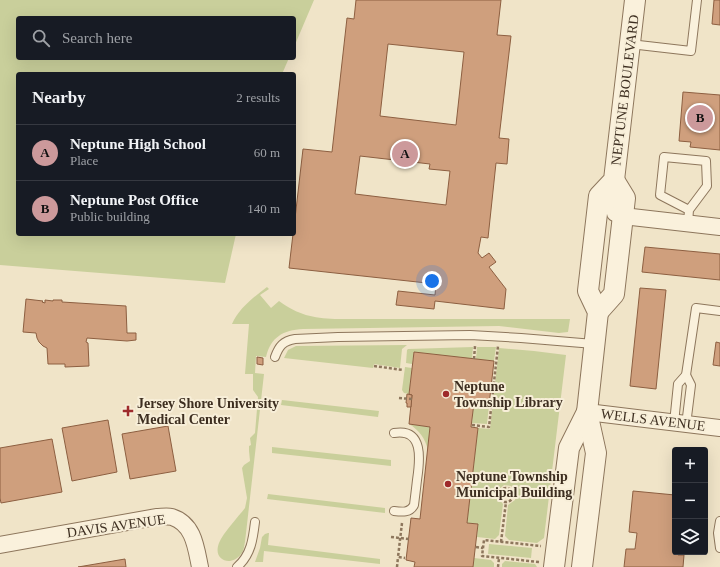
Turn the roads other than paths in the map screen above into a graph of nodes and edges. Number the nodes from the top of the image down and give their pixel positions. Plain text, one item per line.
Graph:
1 (635, 0) edge
2 (697, 0) edge
3 (630, 44) junction
4 (614, 180) junction
5 (623, 216) junction
6 (688, 217) junction
7 (720, 227) edge
8 (720, 311) edge
9 (598, 312) junction
10 (595, 344) junction
11 (275, 357) dead end
12 (686, 375) junction
13 (587, 412) junction
14 (680, 424) junction
15 (720, 428) edge
16 (394, 433) dead end
17 (394, 511) dead end
18 (720, 521) edge
19 (255, 522) dead end
20 (0, 545) edge
21 (720, 548) edge
22 (549, 565) edge
23 (200, 567) edge
24 (237, 567) edge
25 (582, 567) edge

1 - 3 street, NEPTUNE BOULEVARD
2 - 3 lane
3 - 4 street, NEPTUNE BOULEVARD
4 - 5 street, NEPTUNE BOULEVARD
4 - 9 street, NEPTUNE BOULEVARD
5 - 6 street
5 - 9 street, NEPTUNE BOULEVARD
6 - 6 lane
6 - 7 street
8 - 12 lane
9 - 10 street
10 - 11 lane
10 - 13 street
12 - 14 lane
12 - 14 lane
13 - 14 street, WELLS AVENUE
13 - 22 street
13 - 25 street
14 - 15 street, WELLS AVENUE
16 - 17 lane
18 - 21 lane
19 - 24 lane
20 - 23 street, DAVIS AVENUE

